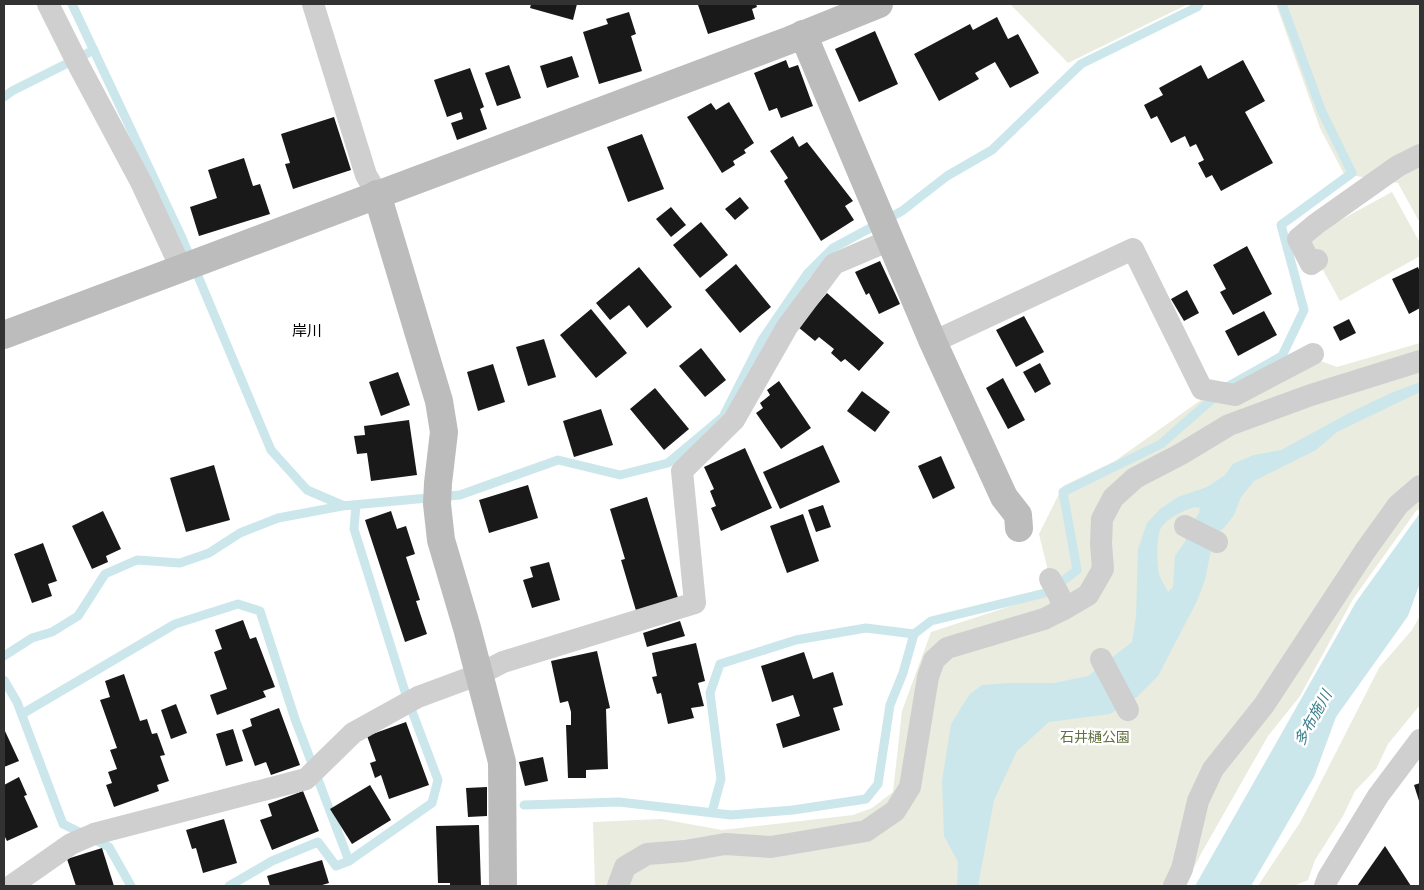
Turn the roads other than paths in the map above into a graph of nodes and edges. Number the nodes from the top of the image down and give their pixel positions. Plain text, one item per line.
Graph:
1 (48, 4) edge
2 (313, 4) edge
3 (879, 4) edge
4 (803, 34) junction
5 (1420, 155) edge
6 (377, 194) junction
7 (890, 240) junction
8 (1317, 260) dead end
9 (192, 264) junction
10 (4, 335) edge
11 (933, 342) junction
12 (1313, 354) dead end
13 (1420, 361) edge
14 (1420, 486) edge
15 (1185, 526) dead end
16 (1019, 528) dead end
17 (1217, 542) dead end
18 (1101, 659) dead end
19 (480, 674) junction
20 (1128, 710) dead end
21 (1420, 740) edge
22 (11, 886) edge
23 (502, 886) edge
24 (618, 886) edge
25 (1174, 886) edge
26 (1325, 886) edge

1 - 9 street
2 - 6 street
3 - 4 street
4 - 6 street
4 - 7 street
5 - 8 street
6 - 9 street
6 - 19 street
7 - 11 street
7 - 19 street
9 - 10 street
11 - 12 street
11 - 16 street
13 - 24 street
14 - 25 street
15 - 17 street
18 - 20 street
19 - 22 street
19 - 23 street
21 - 26 street

